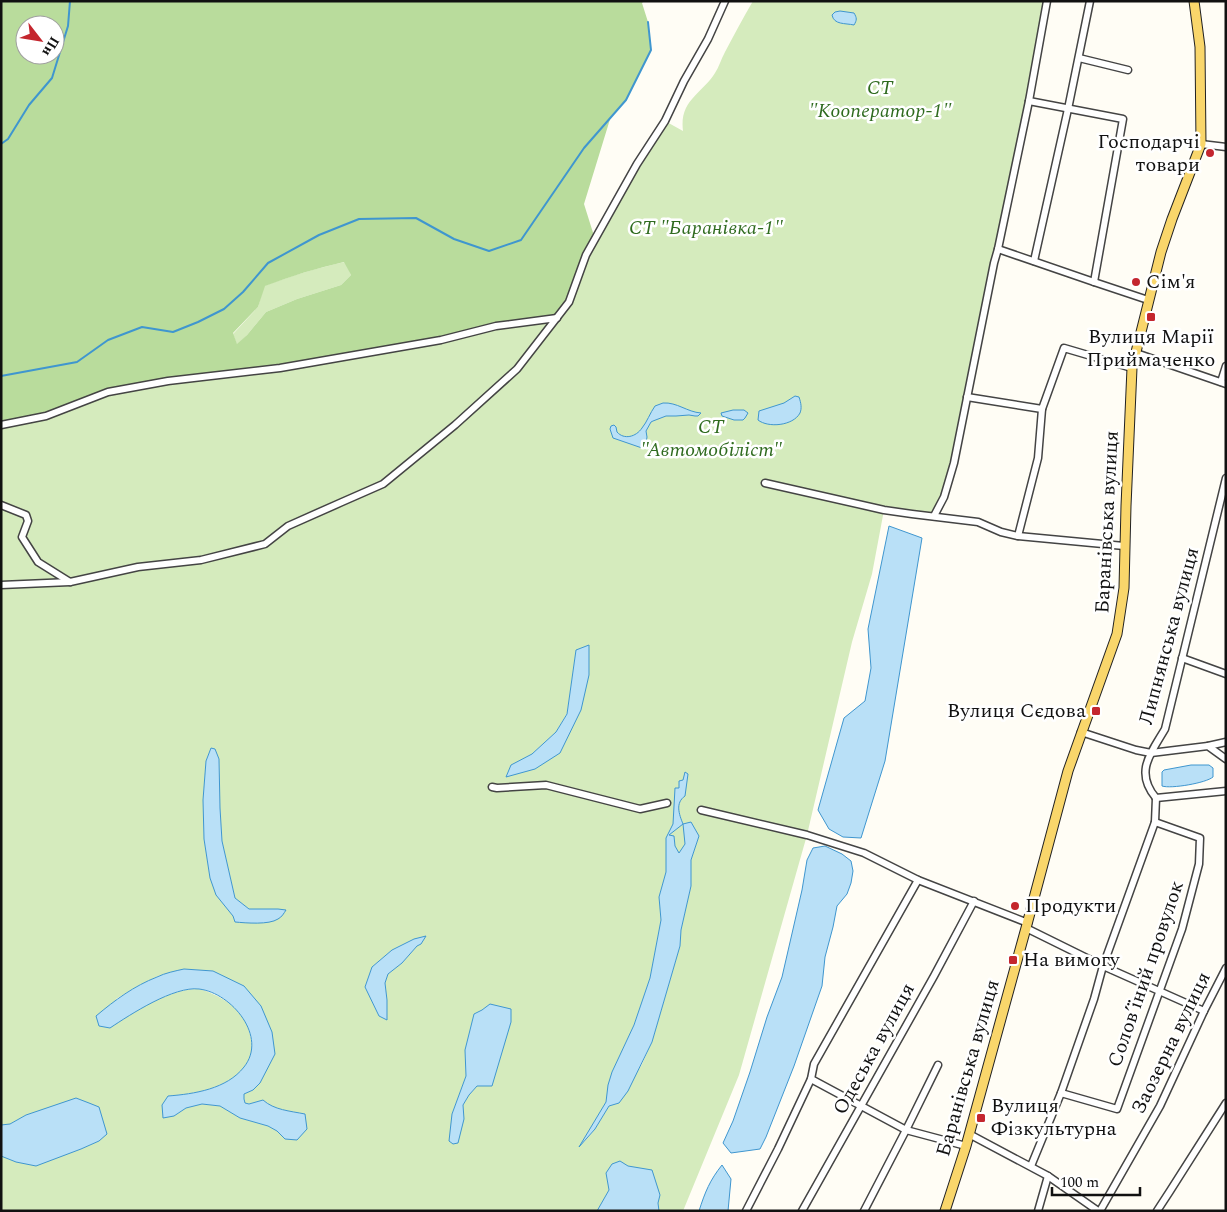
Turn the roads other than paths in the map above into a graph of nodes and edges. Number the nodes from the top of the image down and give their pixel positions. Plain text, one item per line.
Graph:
1 (725, 1) edge
2 (1047, 1) edge
3 (1090, 1) edge
4 (1194, 1) edge
5 (1079, 58) junction
6 (1128, 70) dead end
7 (1029, 101) junction
8 (1068, 109) junction
9 (1201, 144) junction
10 (1226, 147) edge
11 (998, 248) junction
12 (1034, 262) junction
13 (1094, 282) junction
14 (1148, 300) junction
15 (557, 318) junction
16 (1136, 353) junction
17 (1226, 366) edge
18 (1132, 368) junction
19 (1224, 383) edge
20 (967, 397) junction
21 (1042, 409) junction
22 (1, 425) edge
23 (1226, 478) edge
24 (765, 483) dead end
25 (1, 505) edge
26 (934, 516) junction
27 (1018, 536) junction
28 (1124, 546) junction
29 (70, 582) junction
30 (1, 585) edge
31 (1182, 658) junction
32 (1226, 674) edge
33 (1081, 732) junction
34 (1226, 742) edge
35 (1208, 746) junction
36 (1151, 753) junction
37 (1226, 759) edge
38 (492, 787) dead end
39 (1226, 791) edge
40 (1156, 798) junction
41 (667, 803) dead end
42 (701, 810) dead end
43 (1155, 822) junction
44 (918, 880) junction
45 (974, 901) junction
46 (1027, 926) junction
47 (1104, 966) junction
48 (1226, 968) edge
49 (1160, 991) junction
50 (1204, 1011) junction
51 (938, 1065) dead end
52 (811, 1080) junction
53 (1061, 1093) junction
54 (1226, 1103) edge
55 (861, 1106) junction
56 (906, 1130) junction
57 (969, 1134) junction
58 (966, 1146) junction
59 (1031, 1166) junction
60 (1048, 1176) junction
61 (746, 1211) edge
62 (802, 1211) edge
63 (864, 1211) edge
64 (945, 1211) edge
65 (1038, 1211) edge
66 (1099, 1211) edge
67 (1157, 1211) edge

1 - 15 street
2 - 7 street
3 - 5 street
4 - 9 main road, Баранівська вулиця
5 - 6 street
5 - 8 street
7 - 8 street
7 - 11 street
8 - 12 street
8 - 13 street
9 - 10 street
9 - 14 main road, Баранівська вулиця
11 - 12 street
11 - 20 street
12 - 13 street
13 - 14 street
14 - 16 main road, Баранівська вулиця
15 - 22 street
15 - 29 street
16 - 18 main road, Баранівська вулиця
16 - 19 street
17 - 19 street
18 - 21 street
18 - 28 main road, Баранівська вулиця
20 - 21 street
20 - 26 street
21 - 27 street
23 - 31 street, Липнянська вулиця
24 - 26 street
25 - 29 street
26 - 27 street
27 - 28 street
28 - 33 main road, Баранівська вулиця
29 - 30 street
31 - 32 street
31 - 36 street, Липнянська вулиця
33 - 36 street
33 - 46 main road, Баранівська вулиця
34 - 35 street
35 - 36 street
35 - 37 street
36 - 40 street, Липнянська вулиця
38 - 41 street
39 - 40 street
40 - 43 street
42 - 44 street
43 - 47 street
43 - 49 street, Соловʼїний провулок
44 - 45 street
44 - 52 street
45 - 46 street
45 - 55 street, Одеська вулиця
46 - 47 street
46 - 57 main road, Баранівська вулиця
47 - 49 street
47 - 53 street
48 - 50 street, Заозерна вулиця
49 - 50 street
49 - 53 street, Соловʼїний провулок
50 - 66 street, Заозерна вулиця
51 - 56 street
52 - 55 street
52 - 61 street
53 - 59 street
54 - 67 street
55 - 56 street
55 - 62 street, Одеська вулиця
56 - 58 street
56 - 63 street
57 - 58 main road, Баранівська вулиця
57 - 59 street
58 - 64 main road, Баранівська вулиця
59 - 60 street
60 - 65 street
60 - 66 street

